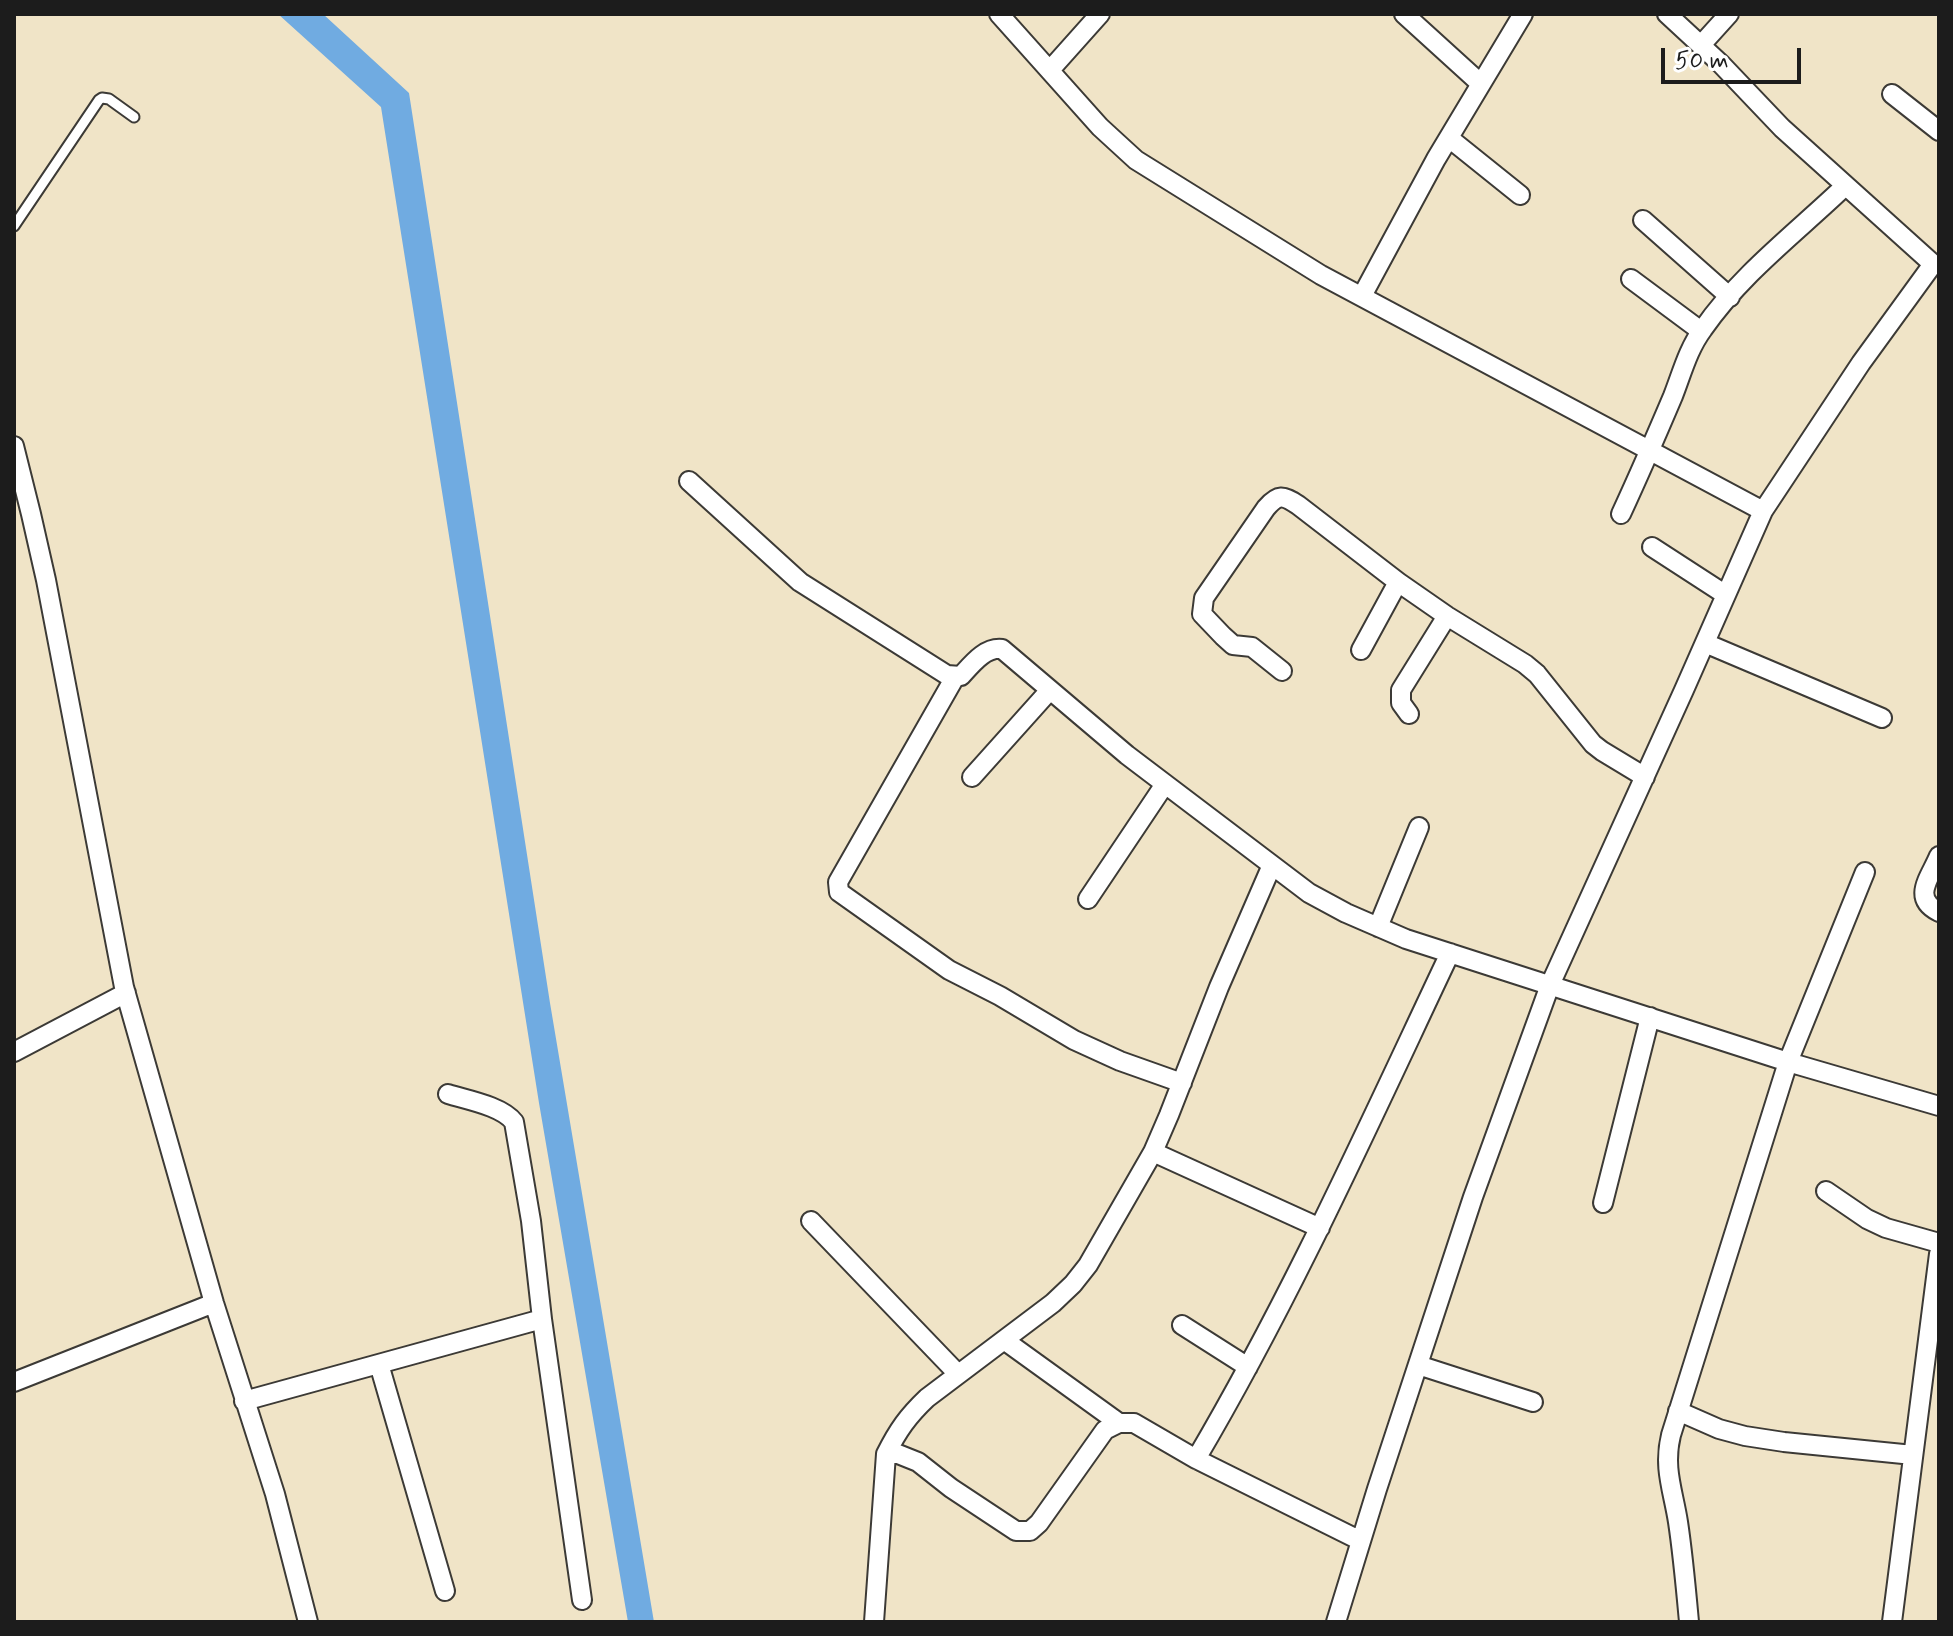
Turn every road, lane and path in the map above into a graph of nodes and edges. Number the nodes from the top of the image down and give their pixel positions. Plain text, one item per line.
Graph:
1 (999, 14) edge
2 (1100, 14) edge
3 (1404, 14) edge
4 (1523, 14) edge
5 (1667, 14) edge
6 (1729, 14) edge
7 (1701, 45) junction
8 (1050, 70) junction
9 (1481, 84) junction
10 (1892, 94) dead end
11 (134, 117) dead end
12 (1939, 131) edge
13 (1449, 138) junction
14 (1845, 186) junction
15 (1520, 195) dead end
16 (1643, 220) dead end
17 (14, 226) edge
18 (1937, 263) edge
19 (1631, 279) dead end
20 (1362, 296) junction
21 (1730, 297) junction
22 (1701, 331) junction
23 (14, 446) edge
24 (1650, 450) junction
25 (689, 481) dead end
26 (1763, 511) junction
27 (1621, 514) dead end
28 (1652, 547) dead end
29 (1398, 582) junction
30 (1726, 595) junction
31 (1447, 616) junction
32 (1705, 643) junction
33 (1361, 650) dead end
34 (1282, 671) dead end
35 (955, 677) junction
36 (1050, 690) junction
37 (1409, 714) dead end
38 (1882, 718) dead end
39 (972, 777) dead end
40 (1645, 777) junction
41 (1165, 784) junction
42 (1419, 827) dead end
43 (1939, 856) edge
44 (1272, 865) junction
45 (1865, 872) dead end
46 (1088, 899) dead end
47 (1939, 912) edge
48 (1378, 927) junction
49 (1450, 953) junction
50 (1550, 985) junction
51 (126, 993) junction
52 (1650, 1017) junction
53 (14, 1052) edge
54 (1788, 1062) junction
55 (1182, 1083) junction
56 (448, 1094) dead end
57 (1939, 1106) edge
58 (1153, 1152) junction
59 (1826, 1191) dead end
60 (1603, 1203) dead end
61 (811, 1221) dead end
62 (1320, 1228) junction
63 (1939, 1243) edge
64 (1939, 1254) edge
65 (214, 1303) junction
66 (542, 1319) junction
67 (1182, 1325) dead end
68 (1004, 1340) junction
69 (379, 1364) junction
70 (1418, 1365) junction
71 (1248, 1367) junction
72 (958, 1374) junction
73 (14, 1382) edge
74 (244, 1401) junction
75 (1533, 1402) dead end
76 (1678, 1411) junction
77 (1119, 1423) junction
78 (886, 1454) junction
79 (1913, 1455) junction
80 (1196, 1459) junction
81 (1361, 1541) junction
82 (445, 1591) dead end
83 (582, 1600) dead end
84 (308, 1622) edge
85 (874, 1622) edge
86 (1336, 1622) edge
87 (1689, 1622) edge
88 (1892, 1622) edge

1 - 8 street
2 - 8 street
3 - 9 street
4 - 9 street
5 - 7 street
6 - 7 street
7 - 14 street
8 - 20 street
9 - 13 street
10 - 12 street
11 - 17 lane
13 - 15 street
13 - 20 street
14 - 18 street
14 - 21 street
16 - 21 street
18 - 26 street
19 - 22 street
20 - 24 street
21 - 22 street
22 - 24 street
23 - 51 street
24 - 26 street
24 - 27 street
25 - 35 street
26 - 30 street
28 - 30 street
29 - 31 street
29 - 33 street
29 - 34 street
30 - 32 street
31 - 37 street
31 - 40 street
32 - 38 street
32 - 40 street
35 - 36 street
35 - 55 street
36 - 39 street
36 - 41 street
40 - 50 street
41 - 44 street
41 - 46 street
42 - 48 street
43 - 47 street
44 - 48 street
44 - 55 street
45 - 54 street
48 - 49 street
49 - 50 street
49 - 62 street
50 - 52 street
50 - 70 street
51 - 53 street
51 - 65 street
52 - 54 street
52 - 60 street
54 - 57 street
54 - 76 street
55 - 58 street
56 - 66 street
58 - 62 street
58 - 68 street
59 - 63 street
61 - 72 street
62 - 71 street
64 - 79 street
65 - 73 street
65 - 74 street
66 - 69 street
66 - 83 street
67 - 71 street
68 - 72 street
68 - 77 street
69 - 74 street
69 - 82 street
70 - 75 street
70 - 81 street
71 - 80 street
72 - 78 street
74 - 84 street
76 - 79 street
76 - 87 street
77 - 78 street
77 - 80 street
78 - 85 street
79 - 88 street
80 - 81 street
81 - 86 street

